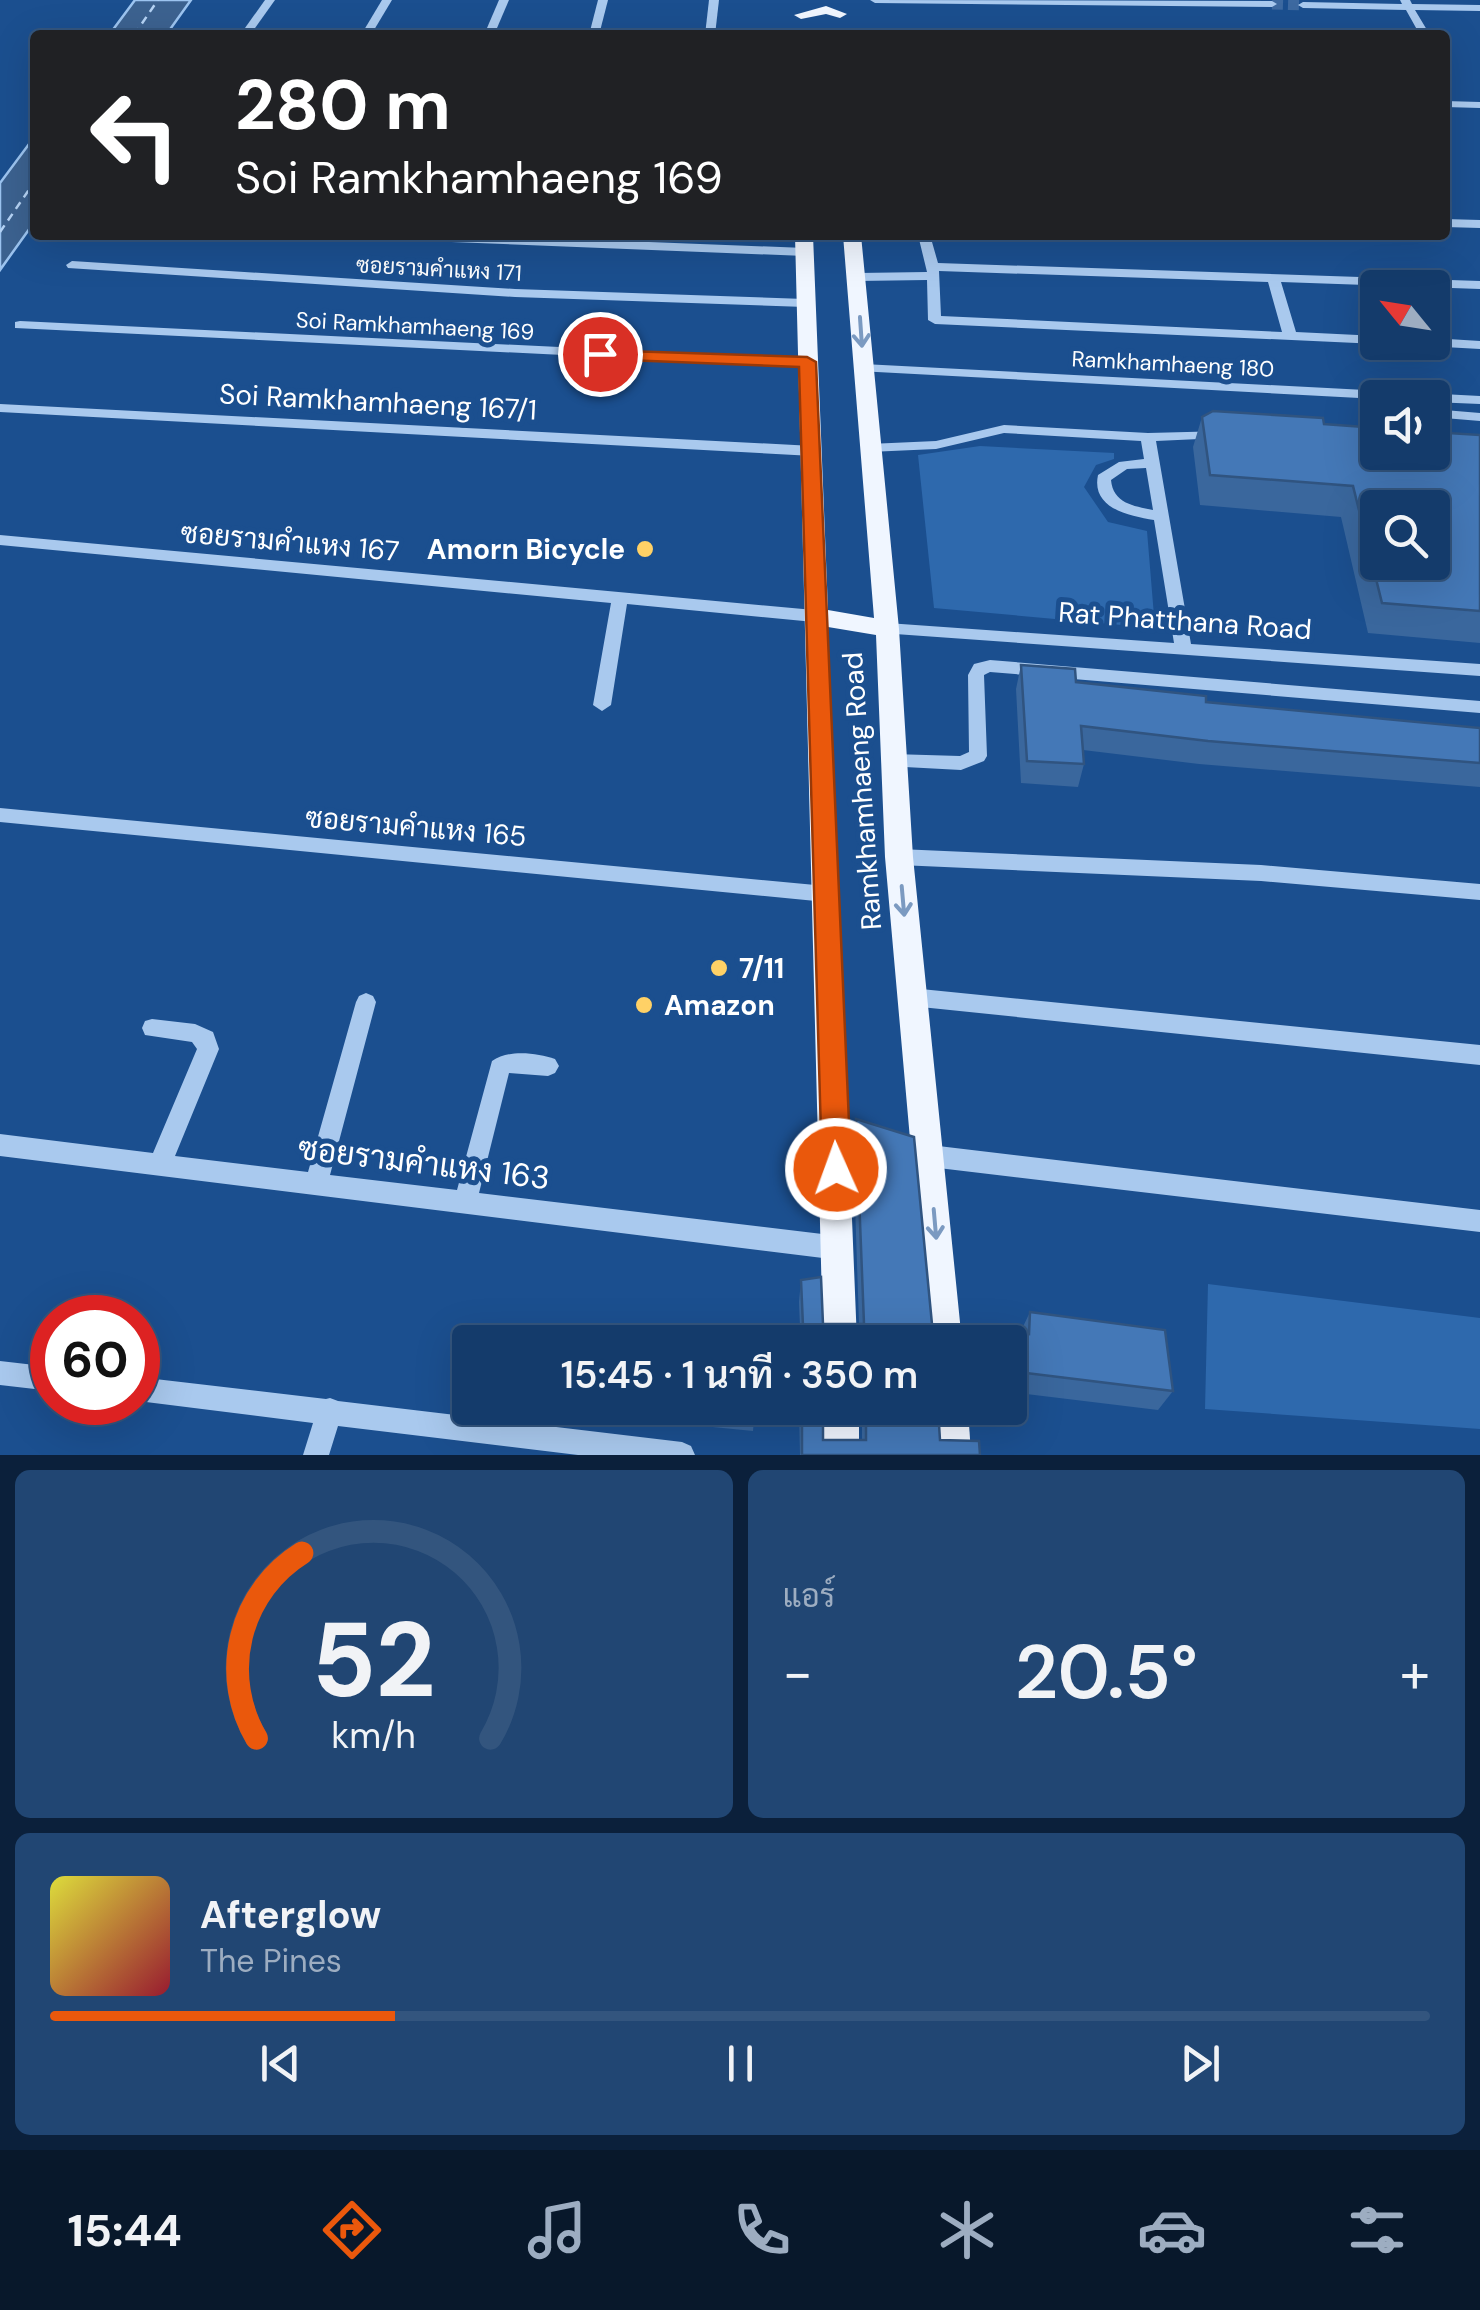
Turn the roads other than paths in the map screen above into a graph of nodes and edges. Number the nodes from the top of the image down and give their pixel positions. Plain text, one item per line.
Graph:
1 (270, 0) edge
2 (387, 0) edge
3 (504, 0) edge
4 (603, 0) edge
5 (714, 0) edge
6 (875, 0) edge
7 (1328, 3) edge
8 (1407, 3) edge
9 (1272, 4) dead end
10 (1303, 5) dead end
11 (801, 7) edge
12 (839, 7) edge
13 (1480, 8) edge
14 (249, 30) edge
15 (369, 30) edge
16 (490, 30) edge
17 (595, 30) edge
18 (711, 30) edge
19 (1422, 30) edge
20 (1450, 104) edge
21 (1480, 104) edge
22 (1450, 224) edge
23 (1480, 224) edge
24 (613, 240) edge
25 (853, 240) edge
26 (925, 240) edge
27 (804, 244) edge
28 (72, 266) dead end
29 (932, 272) junction
30 (858, 277) junction
31 (1273, 278) junction
32 (1480, 286) edge
33 (805, 303) junction
34 (20, 325) dead end
35 (1290, 336) junction
36 (1360, 339) edge
37 (1450, 343) edge
38 (1480, 345) edge
39 (807, 362) junction
40 (864, 368) junction
41 (1480, 400) edge
42 (0, 408) edge
43 (1450, 415) edge
44 (1480, 416) edge
45 (1234, 435) edge
46 (1148, 437) junction
47 (868, 448) junction
48 (813, 451) junction
49 (1152, 463) junction
50 (1161, 516) junction
51 (0, 540) edge
52 (620, 598) junction
53 (814, 616) junction
54 (886, 629) junction
55 (1183, 647) junction
56 (1228, 650) junction
57 (1480, 670) edge
58 (1234, 684) junction
59 (602, 705) dead end
60 (1480, 707) edge
61 (892, 761) junction
62 (0, 815) edge
63 (899, 857) junction
64 (1480, 892) edge
65 (826, 894) junction
66 (911, 996) junction
67 (366, 1002) dead end
68 (152, 1028) dead end
69 (1480, 1054) edge
70 (548, 1066) dead end
71 (0, 1145) edge
72 (930, 1156) junction
73 (160, 1164) junction
74 (316, 1182) junction
75 (466, 1200) junction
76 (1480, 1221) edge
77 (840, 1248) junction
78 (840, 1325) edge
79 (944, 1325) edge
80 (0, 1373) edge
81 (30, 1376) edge
82 (160, 1391) edge
83 (330, 1410) junction
84 (841, 1425) edge
85 (951, 1425) edge
86 (316, 1455) edge
87 (682, 1455) edge
88 (841, 1455) edge
89 (954, 1455) edge

1 - 14 street
2 - 15 street
3 - 16 street
4 - 17 street
5 - 18 street
6 - 9 street
7 - 8 street
7 - 10 street
8 - 13 street
8 - 19 street
11 - 12 main road
20 - 21 street
22 - 23 street
24 - 27 street
25 - 30 main road, Ramkhamhaeng Road
26 - 29 street
27 - 33 main road, Ramkhamhaeng Road
28 - 33 street, ซอยรามคำแหง 171
29 - 30 street
29 - 31 street
29 - 35 street
30 -> 40 main road, Ramkhamhaeng Road
31 - 32 street
31 - 35 street
33 - 39 main road, Ramkhamhaeng Road
34 - 39 street, Soi Ramkhamhaeng 169
35 - 36 street
37 - 38 street
39 - 48 main road, Ramkhamhaeng Road
40 - 41 street, Ramkhamhaeng 180
40 - 47 main road, Ramkhamhaeng Road
42 - 48 street, Soi Ramkhamhaeng 167/1
43 - 44 street
45 - 46 street
46 - 47 street
46 - 49 street
47 - 54 main road, Ramkhamhaeng Road
48 - 53 main road, Ramkhamhaeng Road
49 - 50 street
49 - 50 street
50 - 55 street
51 - 52 street, ซอยรามคำแหง 167
52 - 53 street, ซอยรามคำแหง 167
52 - 59 street
53 - 54 main road
53 - 65 main road, Ramkhamhaeng Road
54 - 55 street, Rat Phatthana Road
54 - 61 main road, Ramkhamhaeng Road
55 - 56 street, Rat Phatthana Road
56 - 57 street, Rat Phatthana Road
56 - 58 street
58 - 60 street
58 - 61 street
61 - 63 main road, Ramkhamhaeng Road
62 - 65 street, ซอยรามคำแหง 165
63 - 64 street
63 -> 66 main road, Ramkhamhaeng Road
65 - 77 main road, Ramkhamhaeng Road
66 - 69 street
66 - 72 main road, Ramkhamhaeng Road
67 - 74 street
68 - 73 street
70 - 75 street
71 - 73 street, ซอยรามคำแหง 163
72 - 76 street
72 -> 79 main road, Ramkhamhaeng Road
73 - 74 street, ซอยรามคำแหง 163
74 - 75 street, ซอยรามคำแหง 163
75 - 77 street, ซอยรามคำแหง 163
77 - 78 main road, Ramkhamhaeng Road
80 - 81 street
82 - 83 street
83 - 86 street
83 - 87 street
84 - 88 main road
85 - 89 main road

